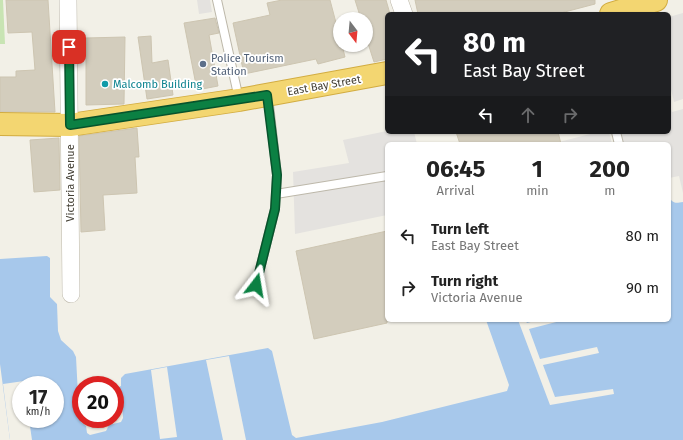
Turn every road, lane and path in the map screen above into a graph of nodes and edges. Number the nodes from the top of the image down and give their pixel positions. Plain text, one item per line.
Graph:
1 (68, 0) edge
2 (217, 0) edge
3 (399, 0) edge
4 (656, 0) edge
5 (403, 12) edge
6 (617, 12) edge
7 (385, 73) edge
8 (267, 95) junction
9 (239, 100) junction
10 (0, 124) edge
11 (70, 125) junction
12 (385, 176) edge
13 (276, 194) junction
14 (256, 285) dead end
15 (71, 294) dead end

1 - 11 street, Victoria Avenue
2 - 9 lane
3 - 5 street
4 - 6 highway
7 - 8 highway, East Bay Street
8 - 9 highway, East Bay Street
8 - 13 lane
9 - 11 highway, East Bay Street
10 - 11 highway, East Bay Street
11 - 15 street, Victoria Avenue
12 - 13 lane
13 - 14 lane

